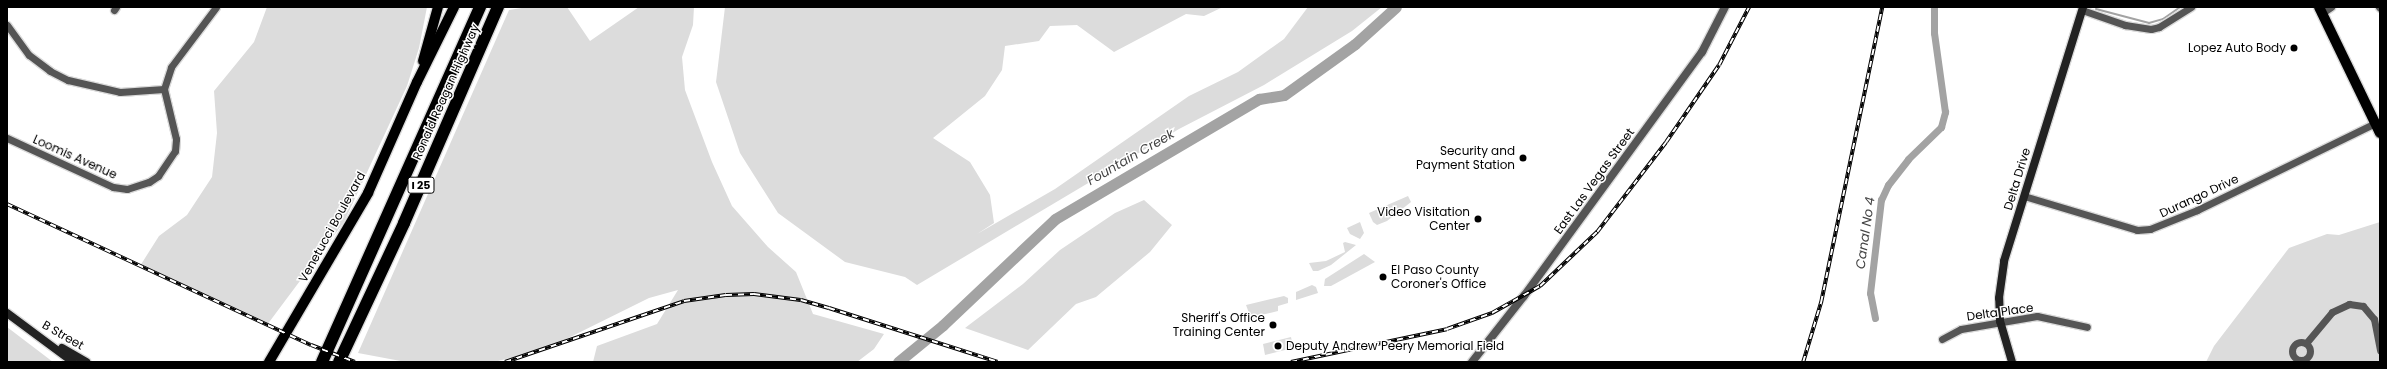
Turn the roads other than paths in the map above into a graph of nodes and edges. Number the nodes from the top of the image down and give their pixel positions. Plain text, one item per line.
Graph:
1 (216, 7) edge
2 (438, 7) edge
3 (454, 7) edge
4 (480, 7) edge
5 (498, 7) edge
6 (1725, 7) edge
7 (2191, 7) edge
8 (2332, 7) edge
9 (2083, 9) edge
10 (2321, 10) edge
11 (7, 25) edge
12 (417, 82) junction
13 (164, 89) junction
14 (2375, 123) junction
15 (2380, 133) edge
16 (7, 138) edge
17 (2024, 196) junction
18 (7, 313) edge
19 (2000, 321) junction
20 (2087, 327) dead end
21 (28, 329) junction
22 (1942, 339) dead end
23 (2307, 342) dead end
24 (2380, 350) edge
25 (268, 361) edge
26 (73, 362) edge
27 (86, 362) edge
28 (322, 362) edge
29 (340, 362) edge
30 (1472, 362) edge
31 (2012, 362) edge

1 - 13 street
2 - 12 main road, Venetucci Boulevard
3 - 12 main road, Venetucci Boulevard
4 - 28 highway, Ronald Reagan Highway / I 25
5 - 29 highway, Ronald Reagan Highway / I 25
6 - 30 street, East Las Vegas Street
7 - 9 street
8 - 10 street
9 - 17 main road, Delta Drive
10 - 14 main road
11 - 13 street
12 - 25 main road, Venetucci Boulevard
13 - 16 street, Loomis Avenue
14 - 15 main road
14 - 17 street, Durango Drive
17 - 19 main road, Delta Drive
18 - 21 main road, B Street
19 - 20 street, Delta Place
19 - 22 street, Delta Place
19 - 31 main road, Delta Drive
21 - 26 main road, B Street
21 - 27 main road, B Street
23 - 24 street

